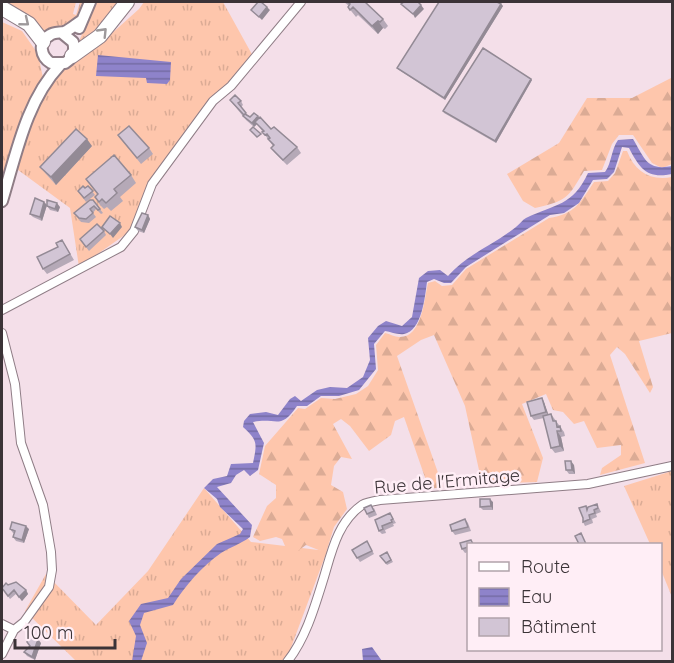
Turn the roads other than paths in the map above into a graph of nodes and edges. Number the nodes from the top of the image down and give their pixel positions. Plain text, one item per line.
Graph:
1 (90, 2) edge
2 (127, 2) edge
3 (301, 2) edge
4 (2, 8) edge
5 (81, 21) junction
6 (62, 33) junction
7 (43, 42) junction
8 (73, 42) junction
9 (72, 56) junction
10 (48, 61) junction
11 (60, 65) junction
12 (47, 78) junction
13 (2, 201) edge
14 (2, 310) edge
15 (2, 333) edge
16 (672, 466) edge
17 (2, 624) edge
18 (14, 630) junction
19 (2, 654) edge
20 (287, 662) edge

1 - 5 street
9 -> 2 highway
3 - 14 street
4 -> 7 highway
5 - 6 street
5 - 8 street
6 - 7 street
6 - 8 street
7 - 10 street
8 - 9 street
9 - 11 street
10 - 11 street
10 - 12 street
11 - 12 street
12 - 13 street
15 - 18 street
16 - 20 street, Rue de l'Ermitage
17 - 18 street
18 - 19 street

